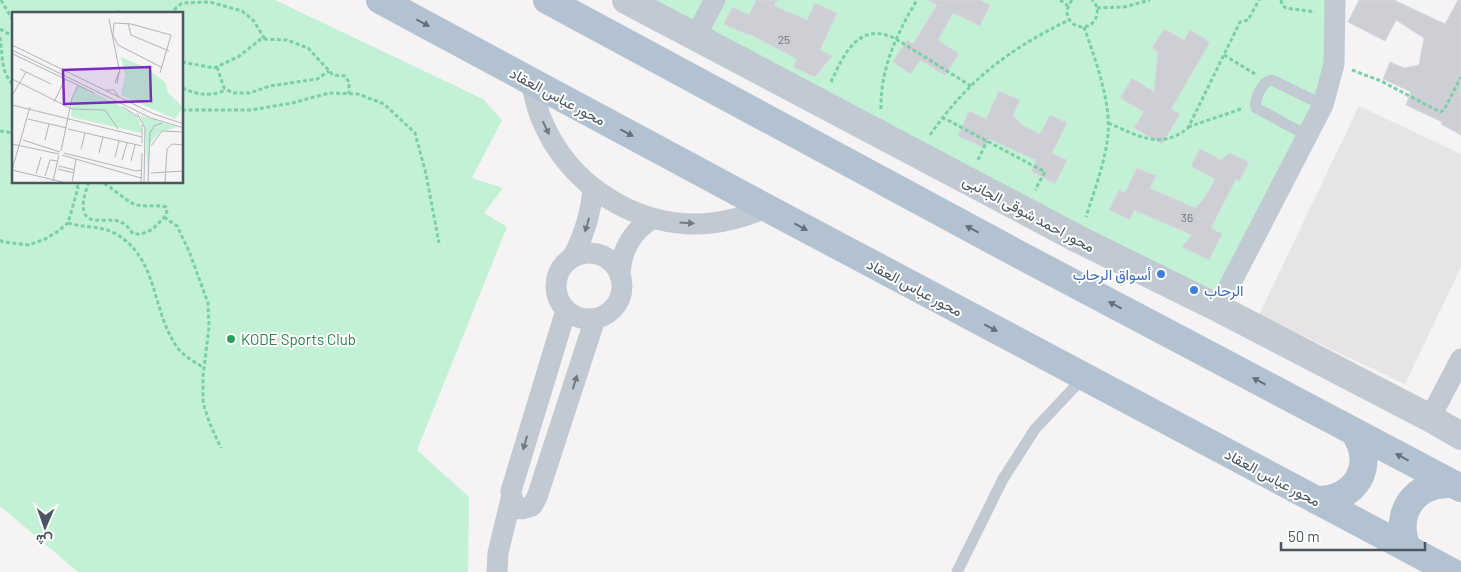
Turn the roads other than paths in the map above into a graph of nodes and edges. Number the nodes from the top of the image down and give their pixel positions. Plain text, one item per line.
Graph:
1 (380, 0) edge
2 (547, 0) edge
3 (626, 0) edge
4 (715, 0) edge
5 (1335, 7) edge
6 (695, 37) junction
7 (532, 81) junction
8 (1323, 105) junction
9 (1308, 136) junction
10 (593, 188) junction
11 (767, 208) junction
12 (653, 218) junction
13 (572, 258) junction
14 (620, 276) junction
15 (1218, 308) junction
16 (566, 310) junction
17 (595, 319) junction
18 (1461, 359) edge
19 (1084, 377) junction
20 (534, 411) junction
21 (1430, 418) junction
22 (563, 420) junction
23 (1354, 432) junction
24 (1461, 436) edge
25 (1457, 486) edge
26 (511, 499) junction
27 (1316, 500) junction
28 (1407, 548) junction
29 (497, 572) edge
30 (958, 572) edge
31 (1452, 572) edge

1 -> 7 main road, محور عباس العقاد
23 -> 2 main road
3 - 6 street, محور احمد شوقى الجانبى
4 - 6 street
5 - 8 street
6 - 15 street, محور احمد شوقى الجانبى
7 -> 10 street
7 -> 11 main road, محور عباس العقاد
8 - 9 street
8 - 9 lane
9 - 15 street
10 - 12 street
10 -> 13 street
12 -> 11 street
11 -> 19 main road, محور عباس العقاد
12 - 14 street
13 - 14 street
13 - 16 street
14 - 17 street
15 - 21 street, محور احمد شوقى الجانبى
16 - 17 street
16 - 20 street
22 -> 17 street
18 - 21 street
19 - 27 main road, محور عباس العقاد
19 - 30 lane
20 - 22 street
20 -> 26 street
21 - 24 street, محور احمد شوقى الجانبى
22 - 26 street
25 -> 23 main road
23 - 27 main road
25 - 28 main road
26 - 29 street
27 - 28 main road, محور عباس العقاد
28 - 31 main road, محور عباس العقاد

